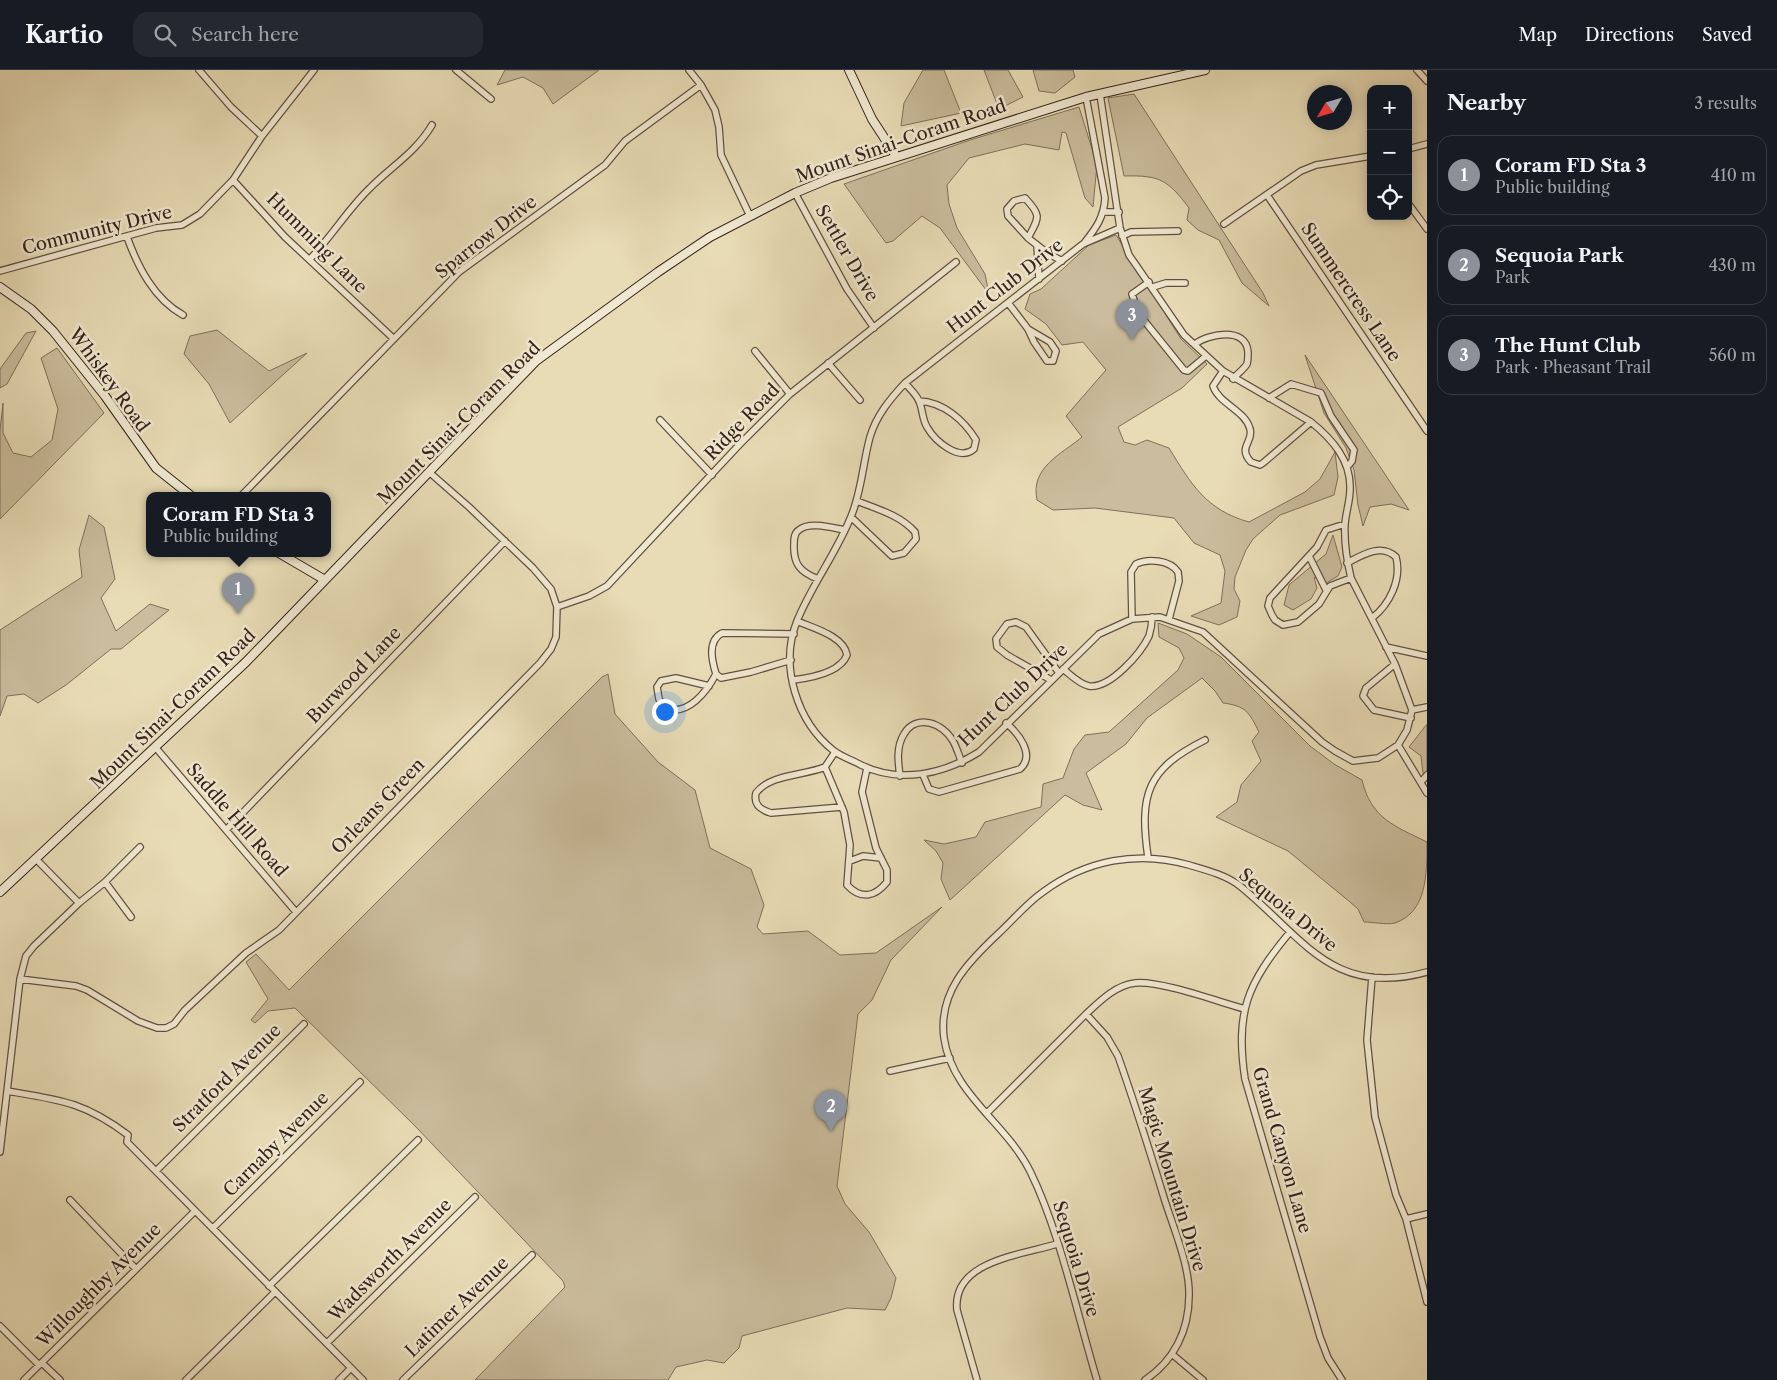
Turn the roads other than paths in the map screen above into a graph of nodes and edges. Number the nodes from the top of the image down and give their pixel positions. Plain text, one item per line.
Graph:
1 (199, 70) edge
2 (314, 70) edge
3 (456, 70) edge
4 (690, 70) edge
5 (849, 70) edge
6 (1205, 70) edge
7 (1416, 70) edge
8 (1427, 81) edge
9 (701, 85) junction
10 (1100, 94) junction
11 (1086, 97) junction
12 (491, 99) dead end
13 (432, 125) dead end
14 (262, 136) junction
15 (1427, 144) edge
16 (1412, 147) edge
17 (896, 156) junction
18 (1367, 157) edge
19 (233, 180) junction
20 (796, 193) junction
21 (1267, 195) junction
22 (1412, 208) edge
23 (1103, 212) junction
24 (1118, 212) junction
25 (750, 216) junction
26 (1224, 224) dead end
27 (1120, 228) junction
28 (1427, 229) edge
29 (1178, 231) dead end
30 (1122, 236) junction
31 (127, 237) junction
32 (1028, 238) junction
33 (1084, 244) junction
34 (1037, 245) junction
35 (310, 259) junction
36 (1062, 261) junction
37 (956, 262) dead end
38 (0, 271) edge
39 (1039, 279) junction
40 (1185, 283) dead end
41 (1151, 284) junction
42 (0, 287) edge
43 (1009, 304) junction
44 (183, 315) dead end
45 (874, 328) junction
46 (1028, 329) junction
47 (394, 339) junction
48 (1195, 344) junction
49 (755, 351) dead end
50 (1206, 356) junction
51 (828, 363) junction
52 (1223, 371) junction
53 (1233, 379) junction
54 (905, 383) junction
55 (790, 394) junction
56 (1268, 398) junction
57 (860, 400) dead end
58 (919, 401) junction
59 (660, 420) dead end
60 (1311, 422) junction
61 (1427, 431) edge
62 (1347, 467) junction
63 (428, 472) junction
64 (712, 475) junction
65 (186, 492) edge
66 (245, 492) edge
67 (857, 500) junction
68 (851, 517) junction
69 (1345, 524) junction
70 (845, 530) junction
71 (505, 541) junction
72 (1309, 556) junction
73 (286, 557) edge
74 (1347, 563) junction
75 (1351, 578) junction
76 (818, 579) junction
77 (325, 580) junction
78 (1326, 590) junction
79 (557, 607) junction
80 (1152, 617) junction
81 (1372, 618) junction
82 (1132, 619) junction
83 (1169, 619) junction
84 (797, 621) junction
85 (794, 634) junction
86 (1386, 646) junction
87 (1427, 656) edge
88 (791, 660) junction
89 (1395, 664) junction
90 (1061, 671) junction
91 (716, 674) junction
92 (793, 680) junction
93 (1051, 680) junction
94 (709, 686) junction
95 (1427, 707) edge
96 (1412, 710) junction
97 (1411, 718) junction
98 (1006, 723) junction
99 (1205, 740) dead end
100 (1398, 745) junction
101 (156, 748) junction
102 (835, 752) junction
103 (962, 763) junction
104 (824, 767) junction
105 (867, 768) junction
106 (923, 775) junction
107 (1427, 775) edge
108 (900, 776) junction
109 (1420, 782) junction
110 (1427, 793) edge
111 (842, 807) junction
112 (226, 830) junction
113 (140, 847) dead end
114 (1148, 857) junction
115 (880, 858) junction
116 (36, 859) junction
117 (850, 861) junction
118 (105, 882) junction
119 (0, 892) edge
120 (79, 903) junction
121 (296, 912) junction
122 (131, 916) dead end
123 (1290, 932) junction
124 (1427, 972) edge
125 (1372, 977) junction
126 (20, 980) junction
127 (1245, 1009) junction
128 (1086, 1014) junction
129 (304, 1024) dead end
130 (950, 1058) junction
131 (890, 1071) dead end
132 (360, 1082) dead end
133 (7, 1091) junction
134 (987, 1113) junction
135 (418, 1140) dead end
136 (0, 1152) edge
137 (156, 1171) junction
138 (475, 1197) dead end
139 (70, 1200) dead end
140 (195, 1211) junction
141 (1427, 1214) edge
142 (1406, 1219) junction
143 (213, 1228) junction
144 (1057, 1244) junction
145 (532, 1255) dead end
146 (136, 1269) junction
147 (269, 1286) junction
148 (275, 1292) junction
149 (1427, 1302) edge
150 (0, 1326) edge
151 (327, 1343) junction
152 (1173, 1355) junction
153 (41, 1364) junction
154 (351, 1368) junction
155 (24, 1380) edge
156 (60, 1380) edge
157 (186, 1380) edge
158 (340, 1380) edge
159 (363, 1380) edge
160 (403, 1380) edge
161 (977, 1380) edge
162 (1097, 1380) edge
163 (1146, 1380) edge
164 (1203, 1380) edge
165 (1342, 1380) edge

1 - 14 street
2 - 14 street
3 - 12 street
4 - 9 street
5 - 17 main road
6 - 10 main road, Mount Sinai-Coram Road
7 - 8 street
9 - 25 street
9 - 47 street, Sparrow Drive
10 - 11 main road, Mount Sinai-Coram Road
10 - 24 street
11 - 17 main road, Mount Sinai-Coram Road
11 - 23 street, Hunt Club Drive
13 - 35 street
14 - 19 street
15 - 16 street
17 - 20 main road, Mount Sinai-Coram Road
18 - 21 street
19 - 31 street, Community Drive
19 - 35 street, Humming Lane
20 - 25 main road, Mount Sinai-Coram Road
20 - 45 street, Settler Drive
21 - 26 street
21 - 61 street, Summercress Lane
22 - 28 street
23 - 24 street
23 - 33 street, Hunt Club Drive
24 - 27 street
25 - 63 main road, Mount Sinai-Coram Road
27 - 30 street
27 - 33 street, Hunt Club Drive
29 - 30 street
30 - 41 street
31 - 38 street, Community Drive
31 - 44 street
32 - 32 street
32 - 34 street
33 - 36 street, Hunt Club Drive
34 - 36 street
34 - 39 street
35 - 47 street, Humming Lane
36 - 39 street, Hunt Club Drive
37 - 45 street, Ridge Road
39 - 43 street, Hunt Club Drive
40 - 41 street
41 - 48 street
41 - 50 street
42 - 65 main road, Whiskey Road
43 - 46 street
43 - 54 street, Hunt Club Drive
45 - 51 street, Ridge Road
46 - 46 street
47 - 66 street, Sparrow Drive
48 - 50 street
48 - 53 street
49 - 55 street
50 - 52 street
51 - 55 street, Ridge Road
51 - 57 street
52 - 53 street
52 - 60 street
53 - 56 street
54 - 58 street
54 - 67 street, Hunt Club Drive
55 - 64 street, Ridge Road
56 - 60 street
56 - 62 street
58 - 58 street
59 - 64 street
60 - 62 street
62 - 69 street
63 - 71 street, Orleans Green
63 - 77 main road, Mount Sinai-Coram Road
64 - 79 street, Ridge Road
67 - 68 street, Hunt Club Drive
67 - 68 street
68 - 70 street, Hunt Club Drive
69 - 72 street
69 - 74 street
70 - 76 street, Hunt Club Drive
70 - 76 street
71 - 79 street, Orleans Green
71 - 112 street, Burwood Lane
72 - 78 street
72 - 78 street
73 - 77 main road
74 - 75 street
74 - 81 street
75 - 78 street
75 - 81 street
76 - 84 street, Hunt Club Drive
77 - 101 main road, Mount Sinai-Coram Road
79 - 121 street, Orleans Green
80 - 82 street, Hunt Club Drive
80 - 83 street, Hunt Club Drive
80 - 90 street
81 - 86 street
82 - 83 street
82 - 90 street, Hunt Club Drive
83 - 100 street, Hunt Club Drive
84 - 85 street, Hunt Club Drive
84 - 92 street
85 - 88 street, Hunt Club Drive
85 - 91 street
86 - 87 street
86 - 89 street
88 - 91 street
88 - 92 street, Hunt Club Drive
89 - 96 street
89 - 97 street
90 - 93 street, Hunt Club Drive
90 - 93 street
91 - 94 street
92 - 102 street, Hunt Club Drive
93 - 98 street, Hunt Club Drive
94 - 94 street
95 - 96 street
96 - 97 street
97 - 100 street
98 - 103 street, Hunt Club Drive
98 - 106 street
99 - 114 street
100 - 109 street
101 - 112 street, Saddle Hill Road
101 - 116 main road, Mount Sinai-Coram Road
102 - 104 street
102 - 105 street, Hunt Club Drive
103 - 106 street, Hunt Club Drive
103 - 108 street
104 - 111 street
104 - 111 street
105 - 108 street, Hunt Club Drive
105 - 115 street
106 - 108 street, Hunt Club Drive
107 - 109 street
109 - 110 street
111 - 117 street
112 - 121 street, Saddle Hill Road
113 - 118 street
114 - 123 street, Sequoia Drive
114 - 130 street, Sequoia Drive
115 - 117 street
115 - 117 street
116 - 119 main road, Mount Sinai-Coram Road
116 - 120 street
118 - 120 street
118 - 122 street
120 - 126 street
121 - 126 street, Orleans Green
123 - 125 street, Sequoia Drive
123 - 127 street, Grand Canyon Lane
124 - 125 street, Sequoia Drive
125 - 142 street
126 - 133 street
127 - 128 street
127 - 165 street, Grand Canyon Lane
128 - 134 street
128 - 152 street, Magic Mountain Drive
129 - 137 street, Stratford Avenue
130 - 131 street
130 - 134 street, Sequoia Drive
132 - 143 street, Carnaby Avenue
133 - 136 street
133 - 137 street
134 - 144 street, Sequoia Drive
135 - 147 street
137 - 140 street
138 - 151 street, Wadsworth Avenue
139 - 146 street
140 - 143 street
140 - 146 street, Willoughby Avenue
141 - 142 street
142 - 149 street
143 - 147 street
144 - 161 street
144 - 162 street, Sequoia Drive
145 - 160 street, Latimer Avenue
146 - 153 street, Willoughby Avenue
147 - 148 street
148 - 151 street
148 - 157 street
150 - 153 street
151 - 154 street
152 - 163 street, Magic Mountain Drive
152 - 164 street
153 - 155 street, Willoughby Avenue
153 - 156 street
154 - 158 street
154 - 159 street

